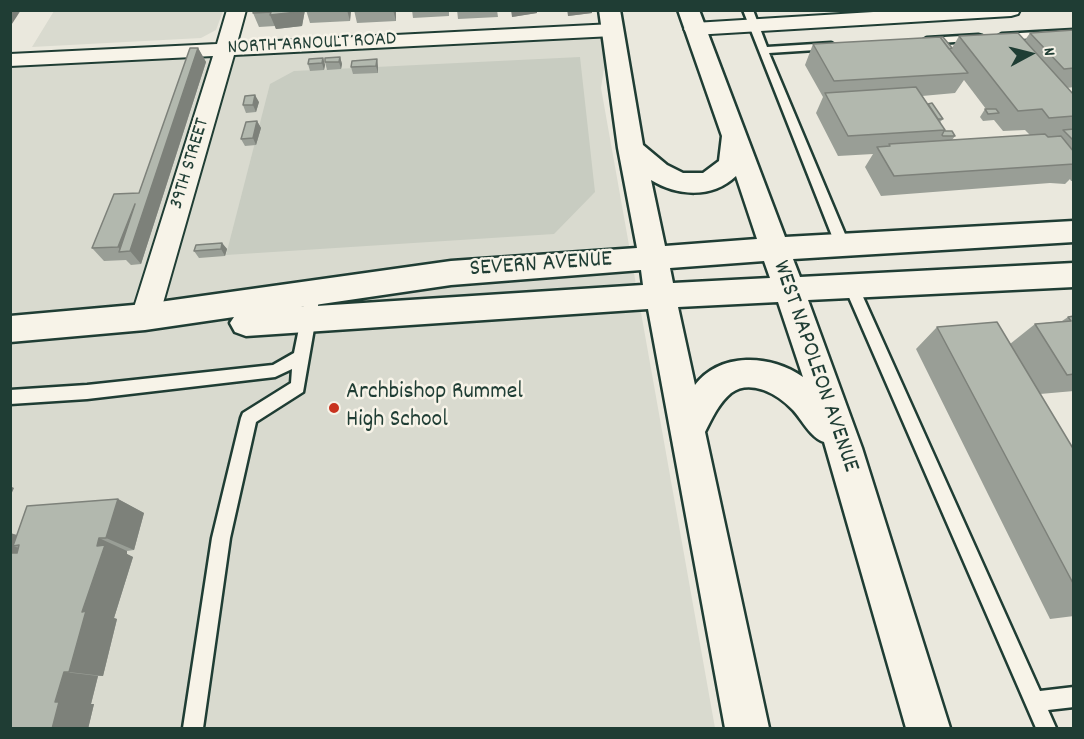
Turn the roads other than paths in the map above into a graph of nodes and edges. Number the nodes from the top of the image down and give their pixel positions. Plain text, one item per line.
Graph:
1 (237, 10) edge
2 (1011, 10) edge
3 (611, 20) edge
4 (691, 20) edge
5 (753, 23) edge
6 (1074, 33) edge
7 (918, 41) edge
8 (847, 46) edge
9 (225, 49) junction
10 (763, 50) junction
11 (10, 60) edge
12 (734, 138) junction
13 (631, 148) junction
14 (1074, 231) edge
15 (843, 246) junction
16 (774, 249) junction
17 (652, 258) junction
18 (1074, 275) edge
19 (852, 288) junction
20 (788, 290) junction
21 (659, 296) junction
22 (311, 307) junction
23 (145, 317) junction
24 (10, 329) edge
25 (10, 334) edge
26 (301, 357) junction
27 (10, 397) edge
28 (689, 428) junction
29 (844, 448) junction
30 (1074, 697) edge
31 (1035, 702) junction
32 (193, 729) edge
33 (747, 729) edge
34 (928, 729) edge
35 (1046, 729) edge

1 - 9 street, 39TH STREET
2 - 5 street
3 - 9 street, NORTH ARNOULT ROAD
3 - 13 street
4 - 5 street
4 - 12 street, WEST NAPOLEON AVENUE
5 - 10 lane
6 - 7 lane
8 - 10 lane
9 - 11 street, NORTH ARNOULT ROAD
9 - 23 street, 39TH STREET
10 - 15 lane
12 - 13 street
12 - 16 street, WEST NAPOLEON AVENUE
13 - 17 street
14 - 15 street, SEVERN AVENUE
15 - 16 street, SEVERN AVENUE
16 - 17 street, SEVERN AVENUE
16 - 20 street, WEST NAPOLEON AVENUE
17 - 21 street
17 - 22 street, SEVERN AVENUE
18 - 19 street, SEVERN AVENUE
19 - 20 street, SEVERN AVENUE
19 - 31 lane
20 - 21 street, SEVERN AVENUE
20 - 29 street, WEST NAPOLEON AVENUE
21 - 22 street, SEVERN AVENUE
21 - 28 street
22 - 23 street, SEVERN AVENUE
22 - 25 street, SEVERN AVENUE
22 - 26 lane
23 - 24 street, SEVERN AVENUE
26 - 27 lane
26 - 32 lane
28 - 29 street
28 - 33 street
29 - 34 street, WEST NAPOLEON AVENUE
30 - 31 lane
31 - 35 lane

